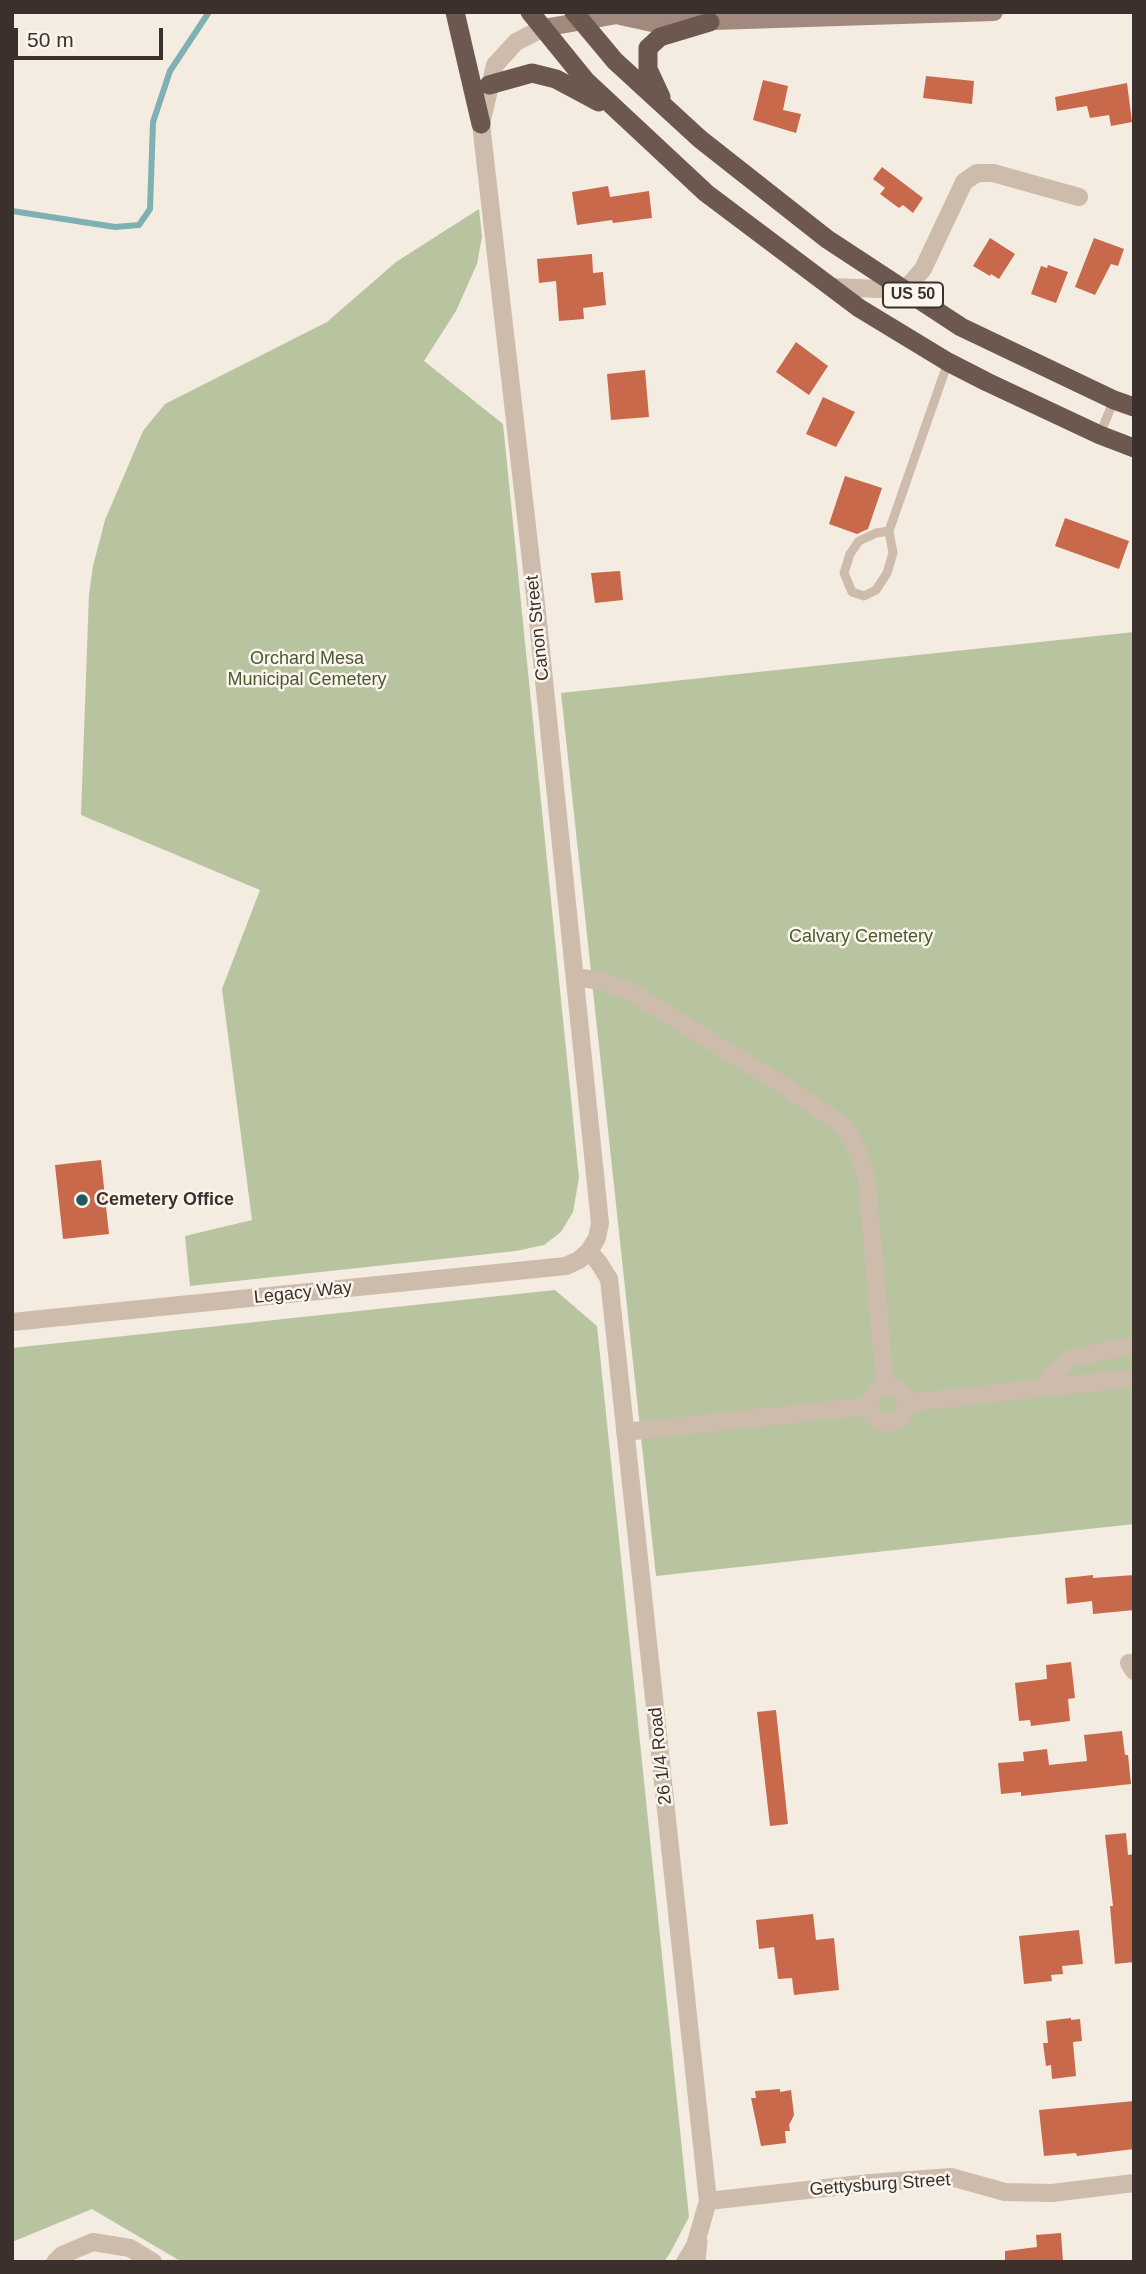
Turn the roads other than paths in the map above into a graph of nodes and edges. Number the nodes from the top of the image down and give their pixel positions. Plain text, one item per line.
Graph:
1 (455, 12) edge
2 (994, 12) edge
3 (625, 14) edge
4 (578, 17) edge
5 (536, 20) edge
6 (710, 22) junction
7 (489, 85) junction
8 (666, 108) junction
9 (621, 114) junction
10 (481, 124) junction
11 (1079, 197) dead end
12 (832, 287) junction
13 (905, 290) junction
14 (947, 362) junction
15 (1114, 400) junction
16 (1134, 407) edge
17 (1100, 435) junction
18 (1134, 448) edge
19 (889, 531) junction
20 (575, 977) junction
21 (589, 1251) junction
22 (12, 1322) edge
23 (1134, 1345) edge
24 (1134, 1378) edge
25 (885, 1387) junction
26 (1042, 1388) junction
27 (906, 1403) junction
28 (869, 1406) junction
29 (625, 1432) junction
30 (1134, 2183) edge
31 (708, 2201) junction
32 (55, 2262) edge
33 (153, 2262) edge
34 (685, 2262) edge
35 (701, 2262) edge

1 - 10 highway
2 - 6 main road
3 - 4 main road
3 - 6 main road
4 - 5 main road
4 - 8 highway, US 50
5 - 7 street, Canon Street
5 - 9 highway, US 50
6 - 8 highway
7 - 9 highway
7 - 10 street, Canon Street
8 - 13 highway, US 50
9 - 12 highway, US 50
10 - 20 street, Canon Street
11 - 13 street
12 - 13 street
12 - 14 highway, US 50
13 - 15 highway, US 50
14 - 17 highway, US 50
14 - 19 lane
15 - 16 highway, US 50
15 - 17 lane
17 - 18 highway, US 50
19 - 19 lane
20 - 21 street, Canon Street
20 - 25 street
21 - 22 street, Legacy Way
21 - 29 street, 26 1/4 Road
23 - 26 street
24 - 26 street
25 - 27 street
25 - 28 street
26 - 27 street
27 - 28 street
28 - 29 street
29 - 31 street, 26 1/4 Road
30 - 31 street, Gettysburg Street
31 - 34 street, 26 1/4 Road
31 - 35 lane
32 - 33 street

